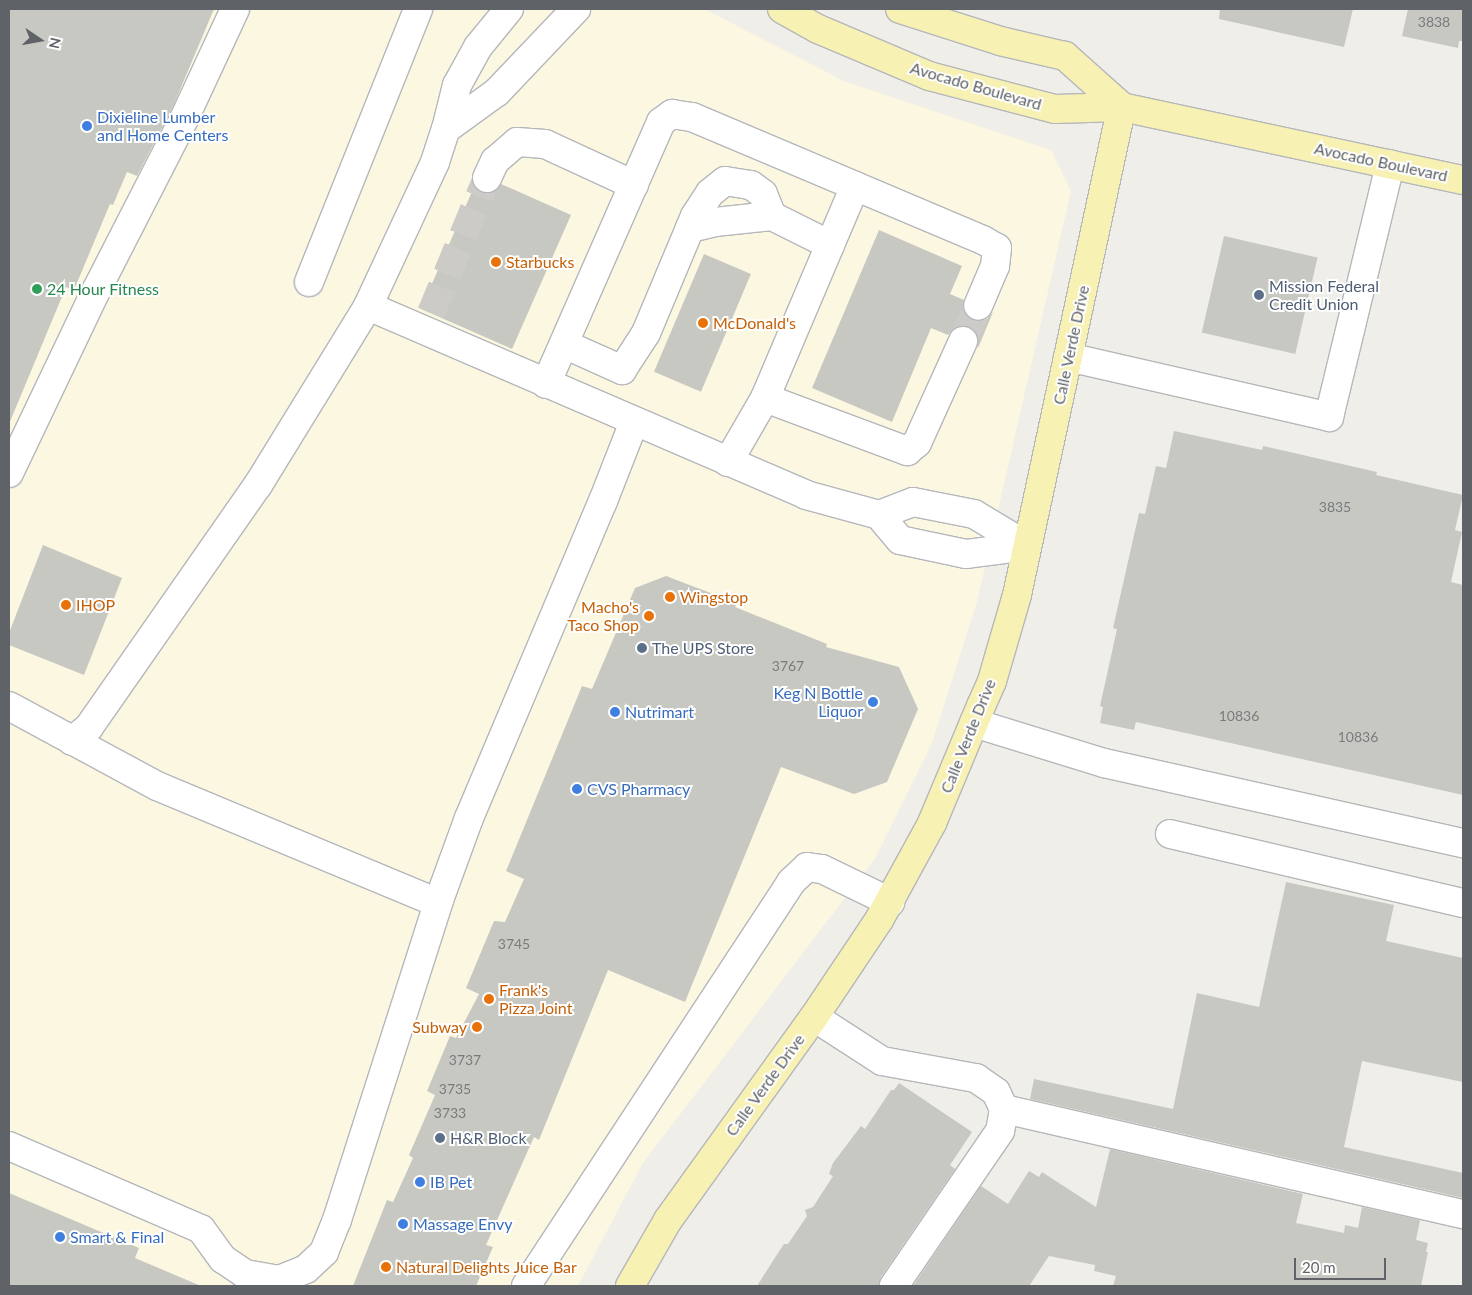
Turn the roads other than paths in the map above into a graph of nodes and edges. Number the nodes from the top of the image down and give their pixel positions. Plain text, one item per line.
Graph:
1 (235, 9) edge
2 (418, 9) edge
3 (509, 9) edge
4 (576, 9) edge
5 (782, 9) edge
6 (900, 9) edge
7 (1122, 107) junction
8 (446, 129) junction
9 (1390, 164) junction
10 (487, 178) tunnel mouth
11 (1463, 180) edge
12 (634, 185) junction
13 (855, 186) junction
14 (772, 216) junction
15 (690, 228) junction
16 (830, 245) junction
17 (309, 282) dead end
18 (368, 306) junction
19 (978, 306) tunnel mouth
20 (963, 342) tunnel mouth
21 (564, 344) junction
22 (1068, 357) junction
23 (546, 384) junction
24 (765, 398) junction
25 (634, 422) junction
26 (728, 462) junction
27 (9, 473) edge
28 (879, 515) junction
29 (1027, 546) junction
30 (9, 706) edge
31 (974, 723) junction
32 (72, 741) junction
33 (1170, 834) dead end
34 (1463, 843) edge
35 (890, 902) junction
36 (438, 903) junction
37 (1463, 903) edge
38 (814, 1017) junction
39 (1004, 1109) junction
40 (9, 1146) edge
41 (1463, 1214) edge
42 (526, 1286) edge
43 (630, 1286) edge
44 (894, 1286) edge

1 - 27 lane
2 - 17 lane
3 - 8 lane
4 - 8 lane
5 - 7 main road, Avocado Boulevard
6 - 7 main road, Avocado Boulevard
7 - 9 main road, Avocado Boulevard
7 - 22 main road, Calle Verde Drive
8 - 18 lane
9 - 11 main road, Avocado Boulevard
9 - 22 lane
10 - 12 lane
12 - 13 lane
12 - 21 lane
13 - 16 lane
13 - 19 lane
14 - 15 lane
14 - 15 lane
14 - 16 lane
15 - 21 lane
16 - 24 lane
18 - 23 lane
18 - 32 lane
20 - 24 lane
21 - 23 lane
22 - 29 main road, Calle Verde Drive
23 - 25 lane
24 - 26 lane
25 - 26 lane
25 - 36 lane
26 - 28 lane
28 - 29 lane
28 - 29 lane
29 - 31 main road, Calle Verde Drive
30 - 32 lane
31 - 34 lane
31 - 35 main road, Calle Verde Drive
32 - 36 lane
33 - 37 lane
35 - 38 main road, Calle Verde Drive
35 - 42 lane
36 - 40 lane
38 - 39 lane
38 - 43 main road, Calle Verde Drive
39 - 41 lane
39 - 44 lane

